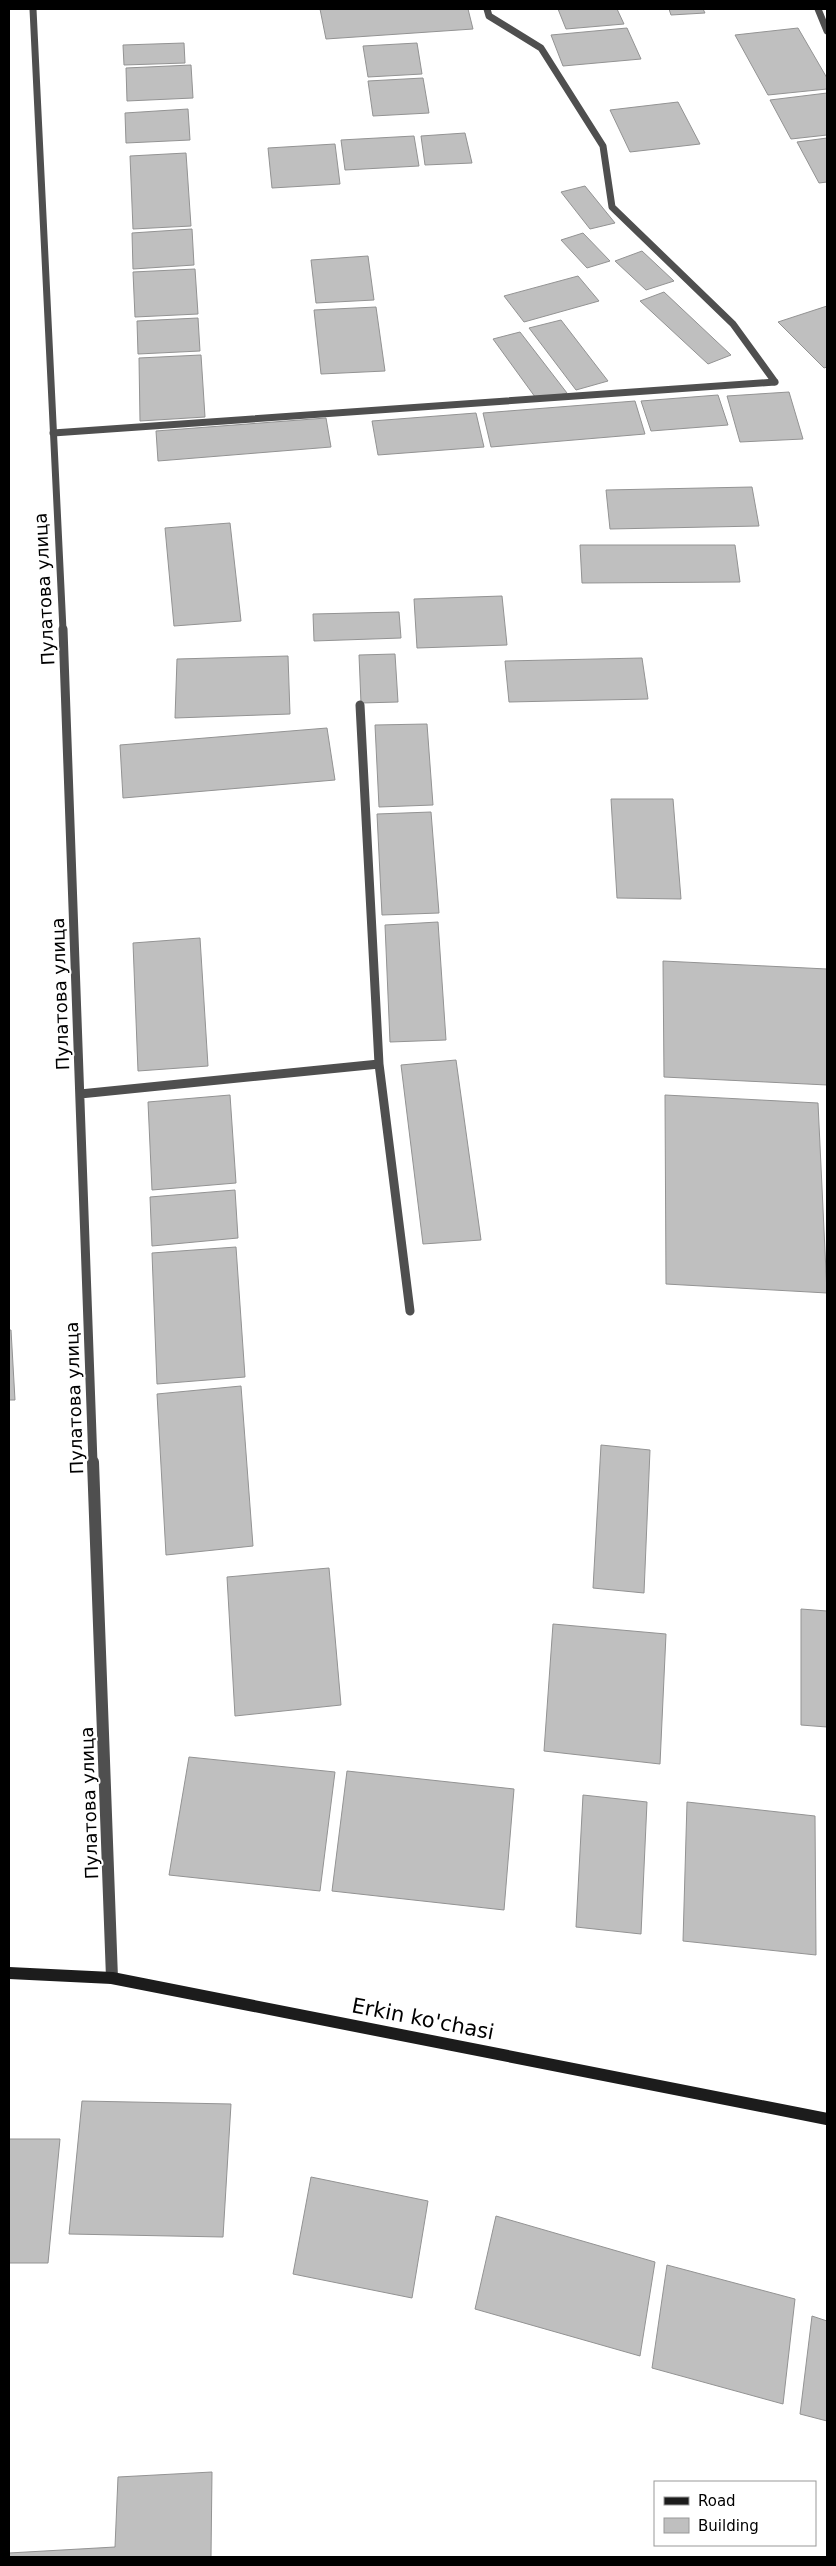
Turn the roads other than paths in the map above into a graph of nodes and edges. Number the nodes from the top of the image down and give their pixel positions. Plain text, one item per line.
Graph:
1 (33, 9) edge
2 (487, 9) edge
3 (818, 9) edge
4 (827, 32) edge
5 (53, 433) junction
6 (360, 705) dead end
7 (379, 1064) junction
8 (80, 1094) junction
9 (410, 1311) dead end
10 (9, 1974) edge
11 (112, 1978) junction
12 (827, 2119) edge

1 - 5 street, Пулатова улица
2 - 5 street
3 - 4 street
5 - 8 street, Пулатова улица
6 - 7 street
7 - 8 street
7 - 9 street
8 - 11 street, Пулатова улица
10 - 11 main road, Erkin ko'chasi
11 - 12 main road, Erkin ko'chasi

